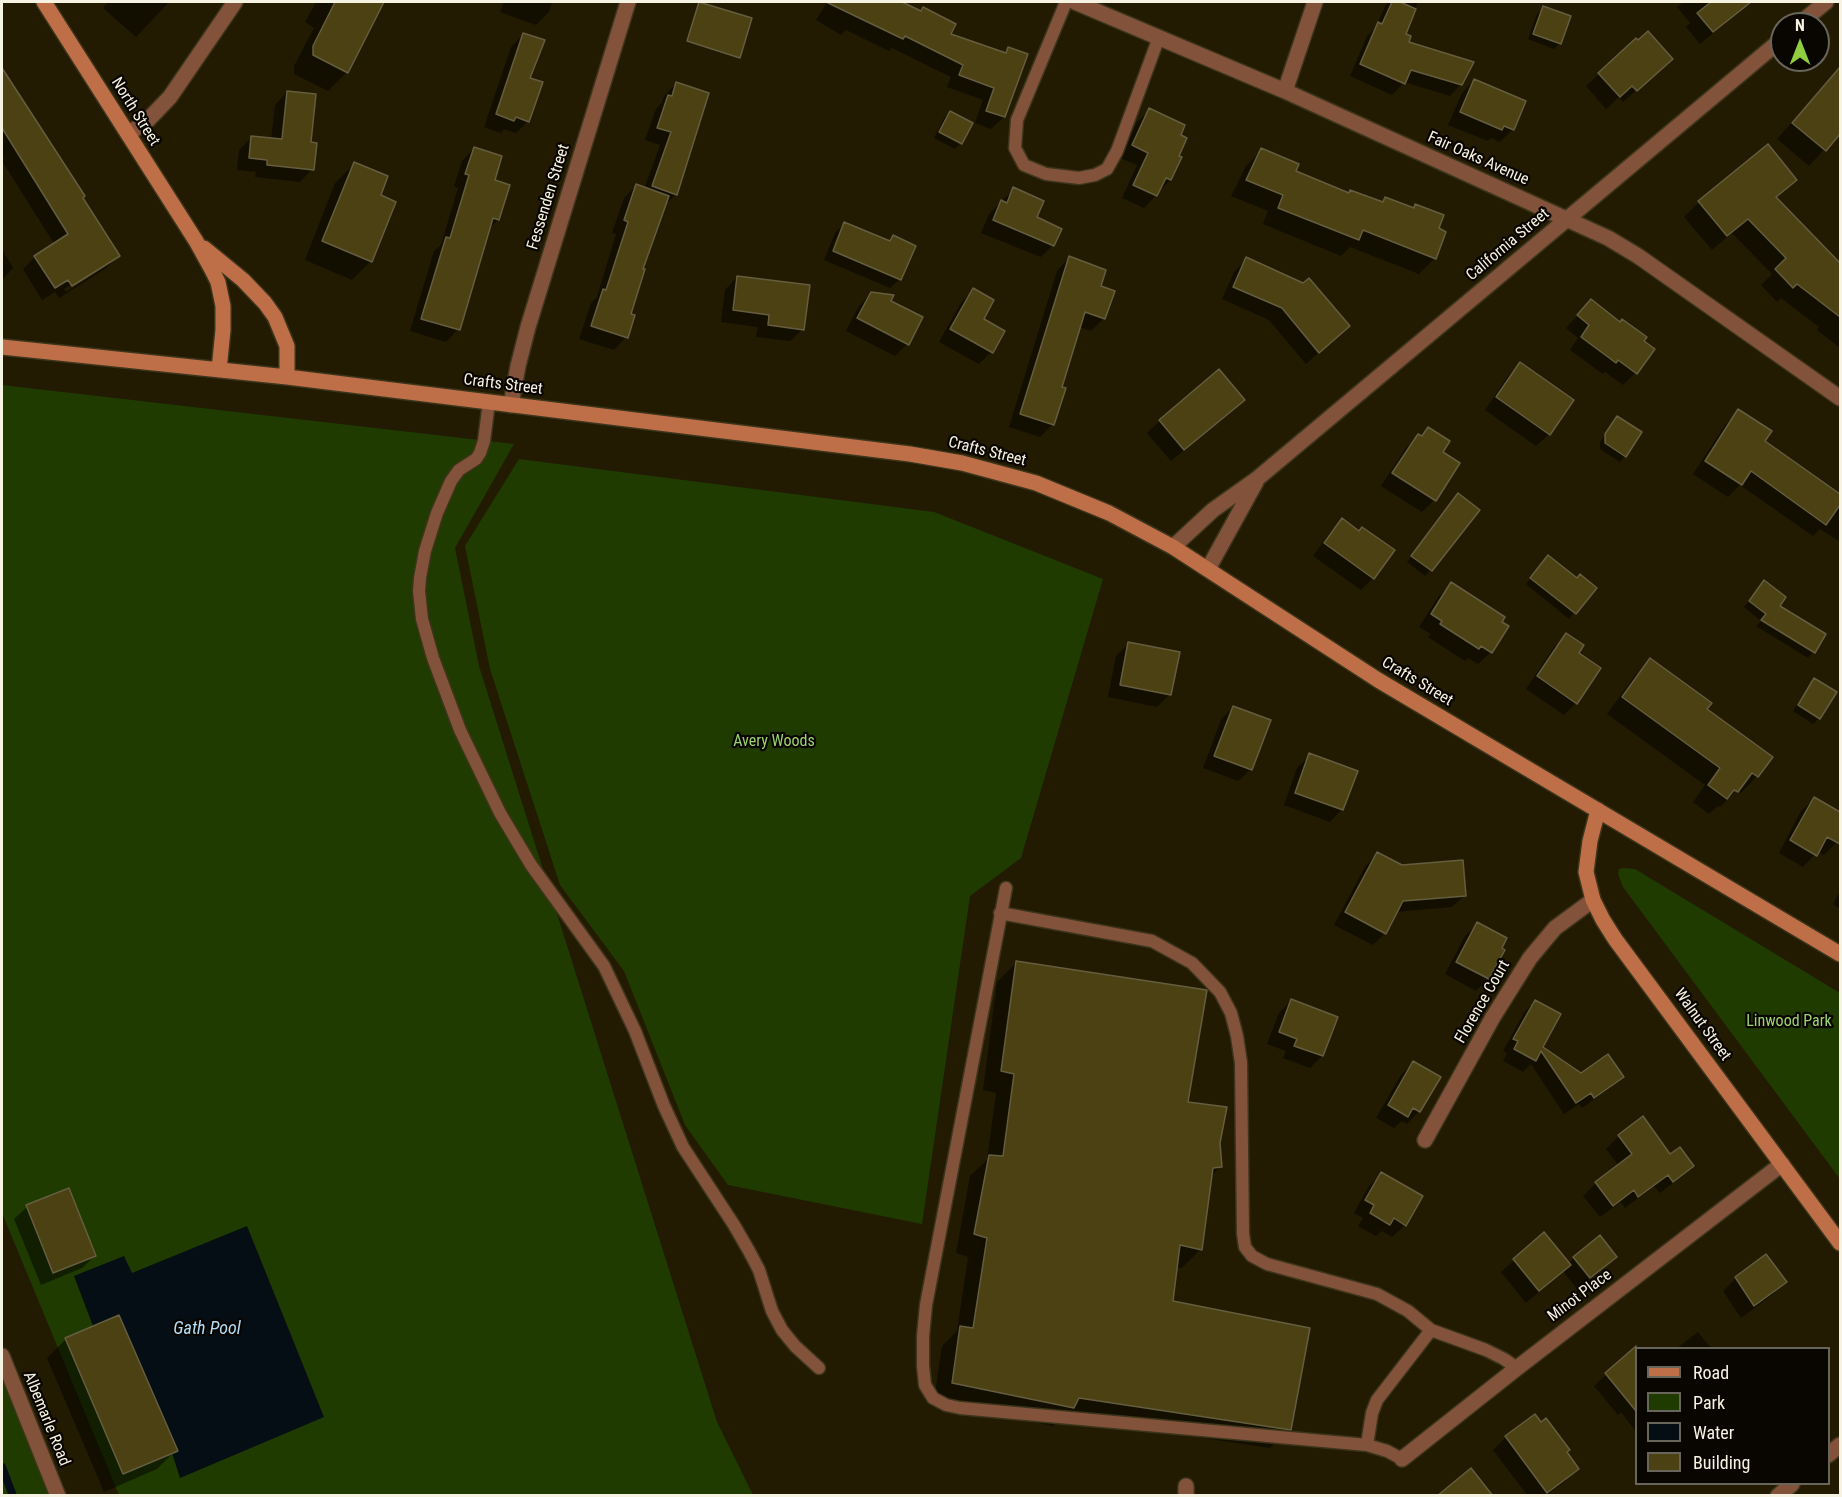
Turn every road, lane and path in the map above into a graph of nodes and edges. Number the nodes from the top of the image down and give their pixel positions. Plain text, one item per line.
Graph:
1 (44, 2) edge
2 (235, 2) edge
3 (628, 2) edge
4 (1066, 2) edge
5 (1075, 2) edge
6 (1316, 2) edge
7 (1826, 2) edge
8 (1814, 12) edge
9 (1159, 38) junction
10 (1770, 49) edge
11 (1285, 91) junction
12 (128, 135) junction
13 (1567, 219) junction
14 (196, 241) junction
15 (2, 347) edge
16 (219, 370) junction
17 (286, 377) junction
18 (1840, 398) edge
19 (489, 402) junction
20 (511, 405) junction
21 (1257, 478) junction
22 (1173, 547) junction
23 (1209, 569) junction
24 (1598, 810) junction
25 (1006, 888) dead end
26 (1593, 900) junction
27 (1000, 913) junction
28 (1840, 954) edge
29 (1425, 1140) dead end
30 (1782, 1164) junction
31 (1840, 1243) edge
32 (1431, 1330) junction
33 (2, 1356) edge
34 (819, 1368) dead end
35 (1517, 1368) junction
36 (1367, 1445) junction
37 (1402, 1459) joint
38 (1791, 1485) edge
39 (58, 1496) edge
40 (1778, 1496) edge

1 - 12 main road, North Street
2 - 12 street
3 - 20 street, Fessenden Street
4 - 9 lane
5 - 9 street, Fair Oaks Avenue
6 - 11 street
7 - 8 street
9 - 11 street, Fair Oaks Avenue
10 - 13 street, California Street
11 - 13 street, Fair Oaks Avenue
12 - 14 main road, North Street
13 - 18 street, Fair Oaks Avenue
13 - 21 street, California Street
14 - 16 main road, North Street
14 - 17 main road, North Street
15 - 16 main road, Crafts Street
16 - 17 main road, Crafts Street
17 - 19 main road, Crafts Street
19 - 20 main road, Crafts Street
19 - 34 lane
20 - 22 main road, Crafts Street
21 - 22 street, California Street
21 - 23 street, California Street
22 - 23 main road, Crafts Street
23 - 24 main road, Crafts Street
24 - 26 main road, Walnut Street
24 - 28 main road, Crafts Street
25 - 27 lane
26 - 29 street, Florence Court
26 - 30 main road, Walnut Street
27 - 32 lane
27 - 36 lane
30 - 31 main road, Walnut Street
30 - 35 street, Minot Place
32 - 35 lane
32 - 36 lane
33 - 39 street, Albemarle Road
35 - 37 street, Minot Place
36 - 37 lane
38 - 40 street

